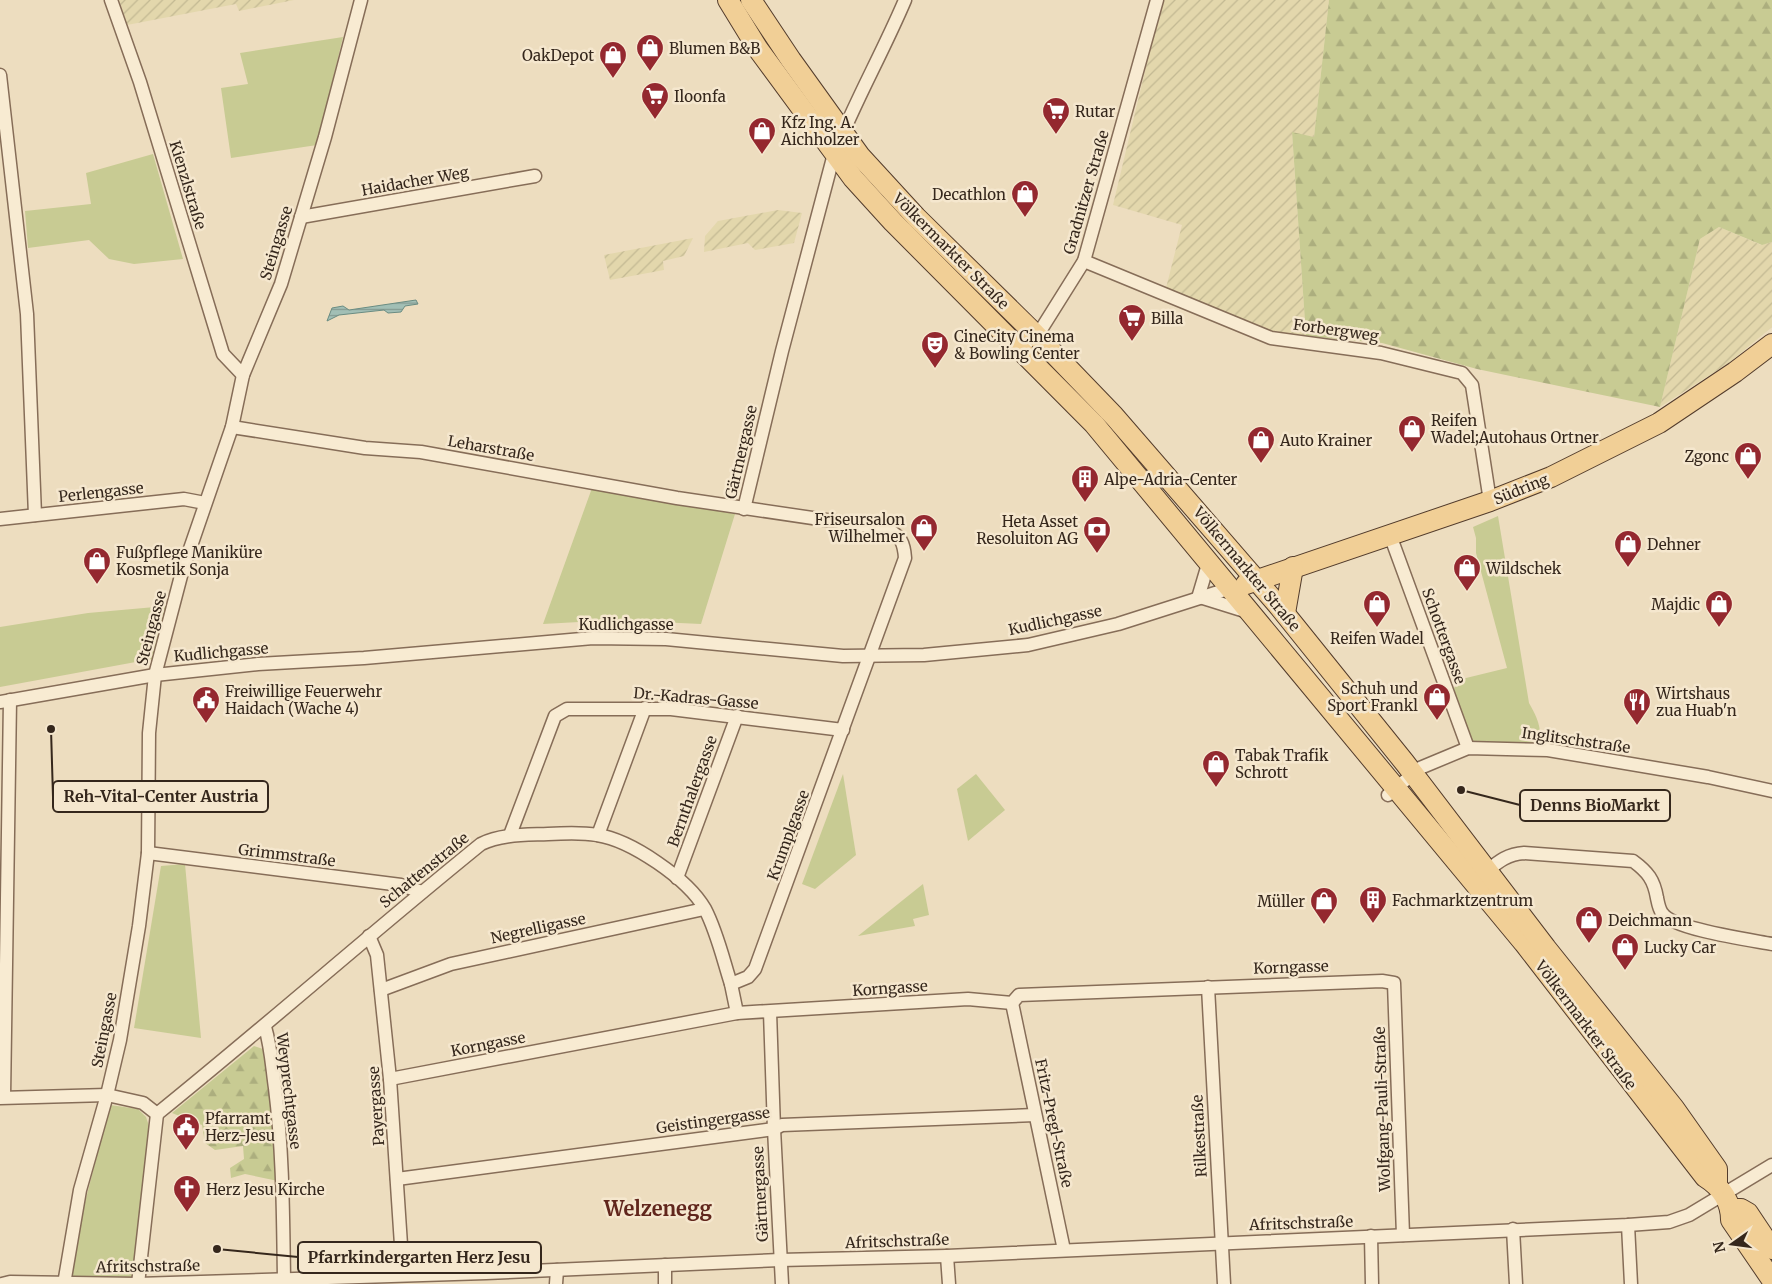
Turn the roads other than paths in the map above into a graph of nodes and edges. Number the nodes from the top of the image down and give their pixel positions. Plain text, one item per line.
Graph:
1 (111, 0) edge
2 (361, 0) edge
3 (728, 0) edge
4 (905, 0) edge
5 (1157, 0) edge
6 (749, 9) edge
7 (0, 75) edge
8 (842, 134) junction
9 (834, 154) junction
10 (535, 176) dead end
11 (301, 217) junction
12 (1084, 261) junction
13 (1035, 334) junction
14 (1772, 344) edge
15 (1021, 348) junction
16 (243, 374) junction
17 (232, 427) junction
18 (1490, 501) junction
19 (205, 503) junction
20 (744, 509) junction
21 (35, 515) junction
22 (0, 519) edge
23 (1390, 535) junction
24 (1234, 555) junction
25 (1209, 561) junction
26 (1290, 568) junction
27 (1246, 584) junction
28 (1199, 597) junction
29 (1252, 613) junction
30 (1285, 613) junction
31 (868, 656) junction
32 (155, 675) junction
33 (5, 701) edge
34 (645, 708) junction
35 (737, 716) junction
36 (843, 730) junction
37 (1468, 748) junction
38 (1407, 779) junction
39 (1772, 791) edge
40 (510, 835) junction
41 (598, 835) junction
42 (148, 853) junction
43 (1458, 862) junction
44 (1487, 871) junction
45 (677, 878) junction
46 (422, 892) junction
47 (704, 908) junction
48 (369, 936) junction
49 (1772, 944) edge
50 (1394, 983) joint
51 (731, 984) junction
52 (1208, 987) junction
53 (381, 990) junction
54 (1012, 1003) junction
55 (770, 1012) junction
56 (737, 1013) junction
57 (265, 1027) junction
58 (390, 1079) junction
59 (107, 1094) junction
60 (2, 1098) edge
61 (157, 1114) junction
62 (1035, 1115) junction
63 (774, 1129) junction
64 (1772, 1165) edge
65 (397, 1180) junction
66 (1724, 1196) junction
67 (1628, 1225) junction
68 (1513, 1229) junction
69 (1403, 1235) junction
70 (1370, 1236) junction
71 (1222, 1243) junction
72 (1772, 1249) edge
73 (1064, 1250) junction
74 (947, 1256) junction
75 (780, 1260) junction
76 (665, 1265) junction
77 (557, 1270) junction
78 (403, 1275) junction
79 (284, 1279) junction
80 (1772, 1280) edge
81 (64, 1283) edge
82 (2, 1284) edge
83 (138, 1284) edge
84 (556, 1284) edge
85 (665, 1284) edge
86 (782, 1284) edge
87 (949, 1284) edge
88 (1224, 1284) edge
89 (1372, 1284) edge
90 (1516, 1284) edge
91 (1631, 1284) edge

1 - 16 street, Kienzlstraße
2 - 11 street, Steingasse
3 - 6 main road, Völkermarkter Straße
4 - 8 street, Gärtnergasse
5 - 12 street, Gradnitzer Straße
6 - 8 main road, Völkermarkter Straße
6 - 9 main road, Völkermarkter Straße
7 - 21 street
8 - 9 street, Gärtnergasse
8 - 13 main road, Völkermarkter Straße
9 - 15 main road, Völkermarkter Straße
9 - 20 street, Gärtnergasse
10 - 11 street, Haidacher Weg
11 - 16 street, Steingasse
12 - 13 street, Gradnitzer Straße
12 - 18 street, Forbergweg
13 - 15 street, Gradnitzer Straße
13 - 24 main road, Völkermarkter Straße
14 - 18 main road, Südring
15 - 25 main road, Völkermarkter Straße
16 - 17 street, Steingasse
17 - 19 street, Steingasse
17 - 20 street, Leharstraße
18 - 23 main road, Südring
19 - 21 street, Perlengasse
19 - 32 street, Steingasse
20 - 31 street, Gärtnergasse
21 - 22 street, Perlengasse
23 - 26 main road, Südring
23 - 37 street, Schottergasse
24 - 26 main road
24 - 27 main road
24 - 30 main road, Völkermarkter Straße
25 - 28 street
25 - 29 main road, Völkermarkter Straße
26 - 27 main road, Südring
26 - 30 main road
27 - 28 street, Kudlichgasse
27 - 29 main road
28 - 29 street
28 - 31 street, Kudlichgasse
29 - 38 main road, Völkermarkter Straße
30 - 38 main road, Völkermarkter Straße
31 - 32 street, Kudlichgasse
31 - 36 street, Krumplgasse
32 - 33 street, Kudlichgasse
32 - 42 street, Steingasse
33 - 60 street
34 - 35 street, Dr.-Kadras-Gasse
34 - 40 street, Dr.-Kadras-Gasse
34 - 41 street
35 - 36 street, Dr.-Kadras-Gasse
35 - 45 street, Bernthalergasse
36 - 51 street, Krumplgasse
37 - 38 street, Inglitschstraße
37 - 39 street, Inglitschstraße
38 - 43 main road, Völkermarkter Straße
38 - 44 main road, Völkermarkter Straße
40 - 41 street, Schattenstraße
40 - 46 street, Schattenstraße
41 - 45 street, Schattenstraße
42 - 46 street, Grimmstraße
42 - 59 street, Steingasse
43 - 44 street
43 - 66 main road, Völkermarkter Straße
44 - 49 street
44 - 66 main road, Völkermarkter Straße
45 - 47 street, Schattenstraße
46 - 48 street, Schattenstraße
47 - 51 street, Schattenstraße
47 - 53 street, Negrelligasse
48 - 53 street, Payergasse
48 - 57 street, Schattenstraße
50 - 52 street, Korngasse
50 - 69 street, Wolfgang-Pauli-Straße
51 - 56 street
52 - 54 street, Korngasse
52 - 71 street, Rilkestraße
53 - 58 street, Payergasse
54 - 55 street, Korngasse
54 - 62 street, Fritz-Pregl-Straße
55 - 56 street, Korngasse
55 - 63 street, Gärtnergasse
56 - 58 street, Korngasse
57 - 61 street, Schattenstraße
57 - 79 street, Weyprechtgasse
58 - 65 street, Payergasse
59 - 60 street
59 - 61 street
59 - 81 street, Steingasse
61 - 83 street
62 - 63 street, Geistingergasse
62 - 73 street, Fritz-Pregl-Straße
63 - 65 street, Geistingergasse
63 - 75 street, Gärtnergasse
64 - 66 street, Afritschstraße
65 - 78 street, Payergasse
66 - 67 street, Afritschstraße
66 - 72 main road, Völkermarkter Straße
66 - 80 main road, Völkermarkter Straße
67 - 68 street, Afritschstraße
67 - 91 street
68 - 69 street, Afritschstraße
68 - 90 street
69 - 70 street, Afritschstraße
70 - 71 street, Afritschstraße
70 - 89 street
71 - 73 street, Afritschstraße
71 - 88 street, Rilkestraße
73 - 74 street, Afritschstraße
74 - 75 street, Afritschstraße
74 - 87 street
75 - 76 street, Afritschstraße
75 - 86 street, Gärtnergasse
76 - 77 street, Afritschstraße
76 - 85 street
77 - 78 street, Afritschstraße
77 - 84 street
78 - 79 street, Afritschstraße
79 - 83 street, Afritschstraße
81 - 82 street, Afritschstraße
81 - 83 street, Afritschstraße

